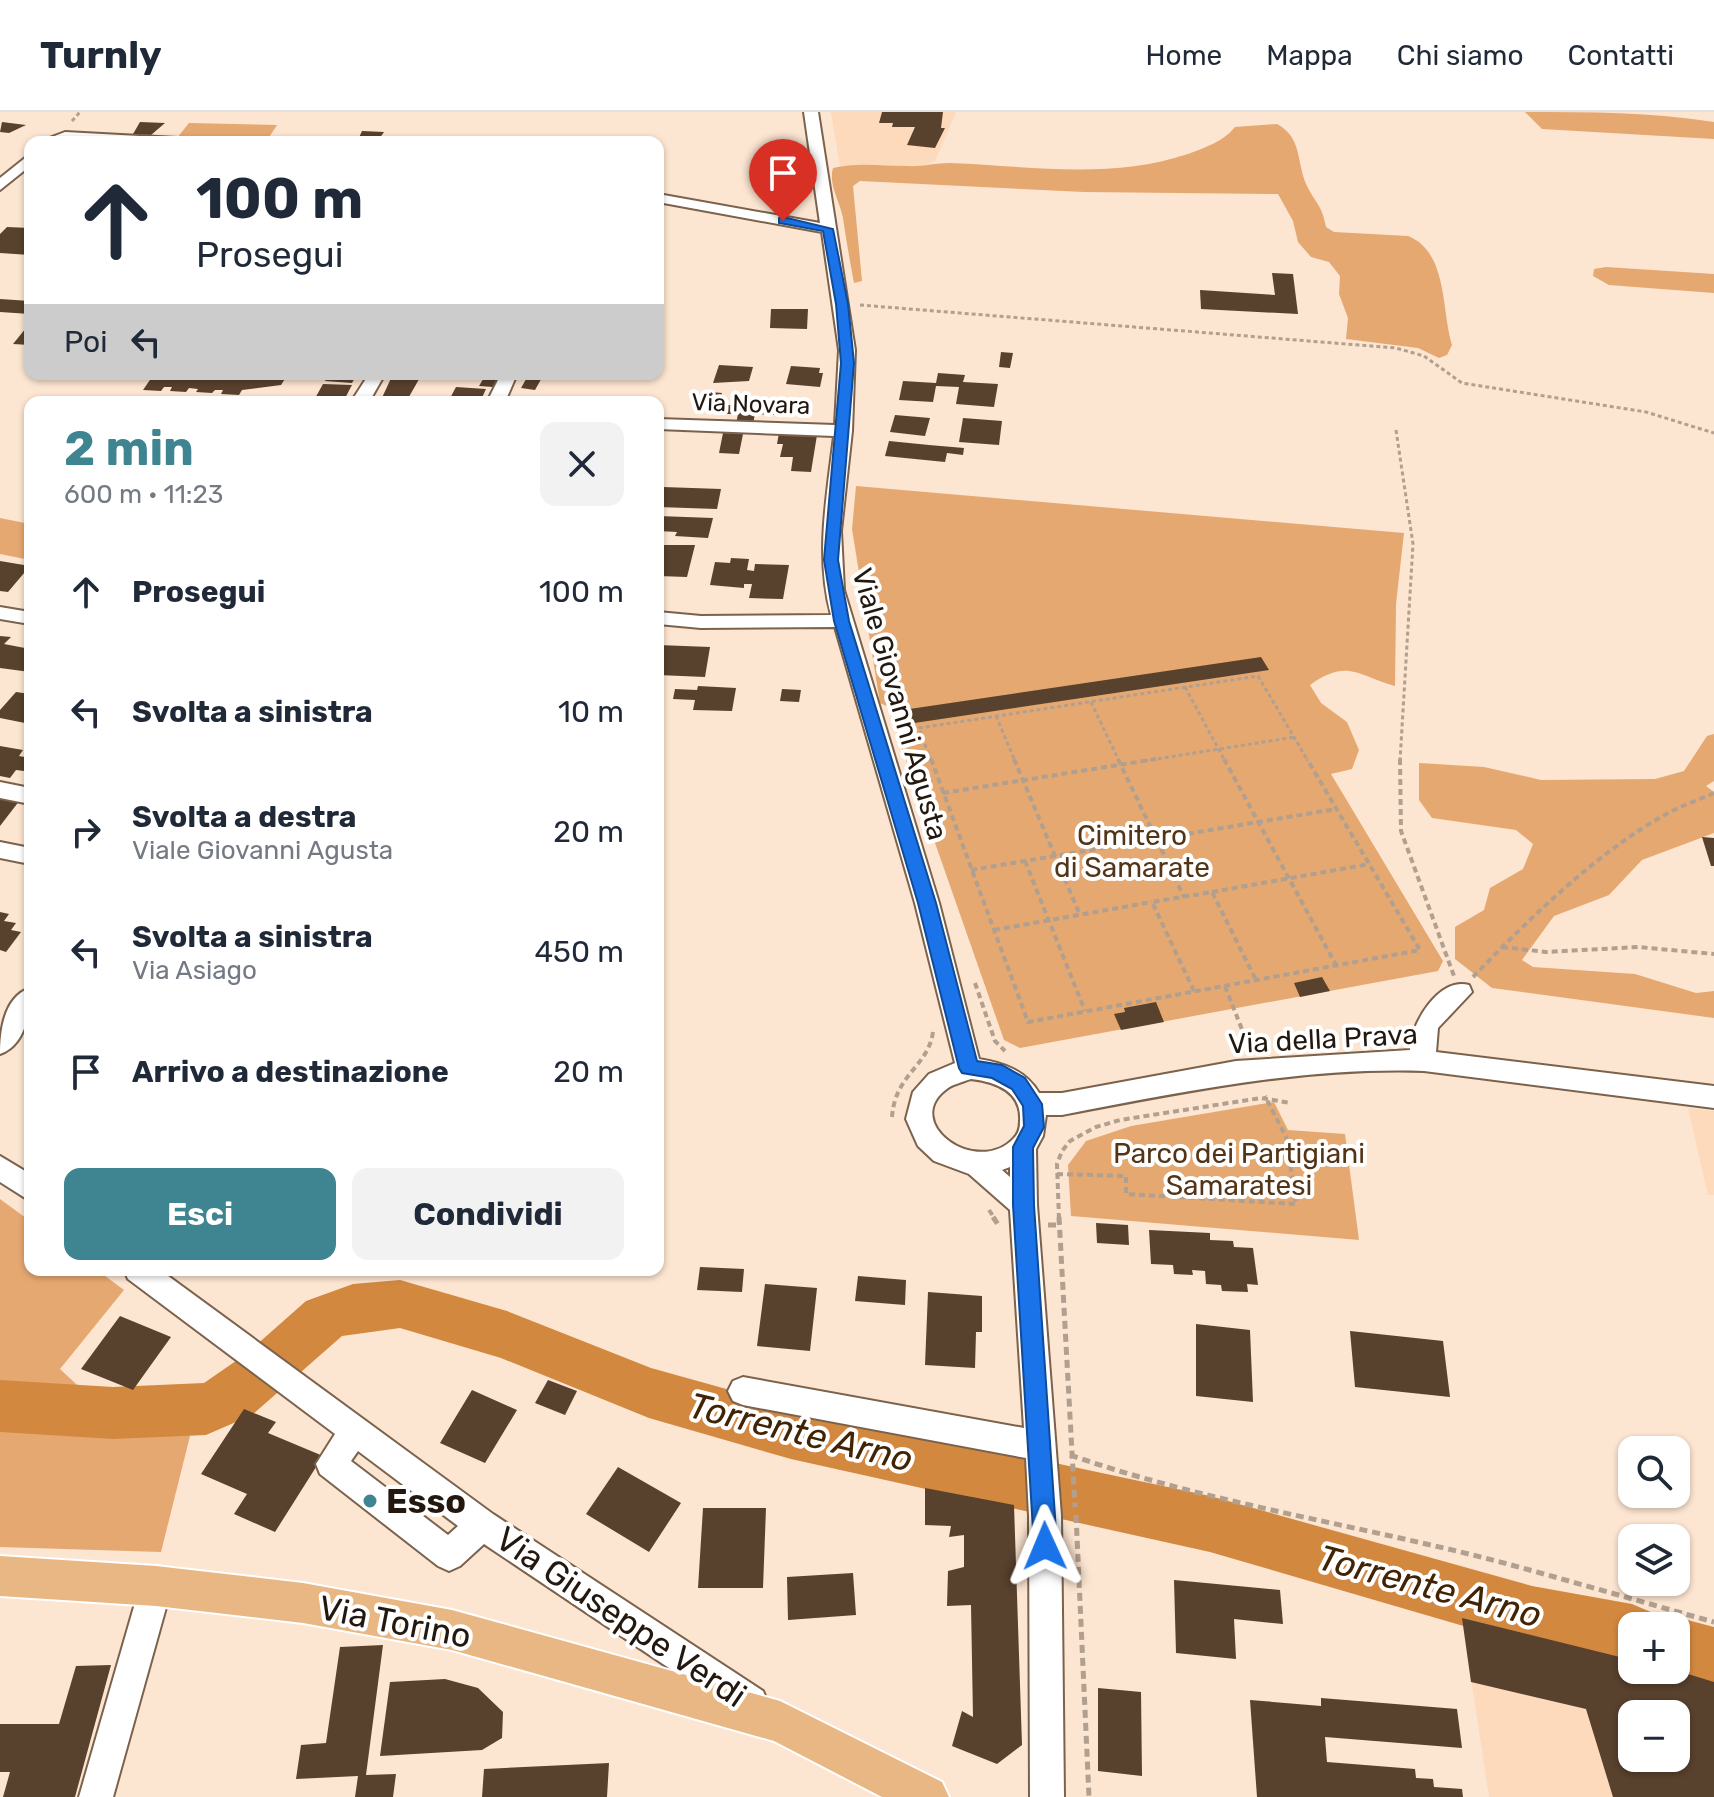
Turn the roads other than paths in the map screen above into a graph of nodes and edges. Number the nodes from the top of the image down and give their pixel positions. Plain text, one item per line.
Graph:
1 (811, 112) edge
2 (24, 164) edge
3 (0, 186) edge
4 (664, 199) edge
5 (828, 229) junction
6 (664, 424) edge
7 (843, 431) junction
8 (0, 613) edge
9 (24, 617) edge
10 (664, 619) edge
11 (841, 621) junction
12 (0, 790) edge
13 (24, 795) edge
14 (0, 850) edge
15 (24, 855) edge
16 (1460, 992) road end
17 (24, 1007) edge
18 (0, 1044) edge
19 (1424, 1061) junction
20 (969, 1068) junction
21 (1714, 1097) edge
22 (1033, 1104) junction
23 (1023, 1147) junction
24 (978, 1165) junction
25 (0, 1167) edge
26 (24, 1185) edge
27 (1023, 1205) junction
28 (146, 1276) edge
29 (743, 1391) dead end
30 (354, 1432) junction
31 (1041, 1452) junction
32 (482, 1525) junction
33 (0, 1576) edge
34 (156, 1586) junction
35 (780, 1722) junction
36 (96, 1797) edge
37 (927, 1797) edge
38 (1047, 1797) edge

1 - 5 street, Viale Giovanni Agusta
2 - 3 street
4 - 5 street
5 - 7 street, Viale Giovanni Agusta
6 - 7 street, Via Novara
7 - 11 street, Viale Giovanni Agusta
8 - 9 street
10 - 11 street
11 - 20 street, Viale Giovanni Agusta
12 - 13 street
14 - 15 street
16 - 19 street
17 - 18 street
19 - 21 street, Via della Prava
19 - 22 street, Via della Prava
20 - 22 street
20 - 24 street
22 - 23 street
23 - 24 street
23 - 27 street
24 - 27 street
25 - 26 street
27 - 31 street
28 - 30 street, Via Giuseppe Verdi
29 - 31 street
30 - 32 street, Via Giuseppe Verdi
30 - 32 street
31 - 38 street
32 - 35 street, Via Giuseppe Verdi
33 - 34 main road, Via Torino
34 - 35 main road, Via Torino
34 - 36 street
35 - 37 main road, Via Giuseppe Verdi

